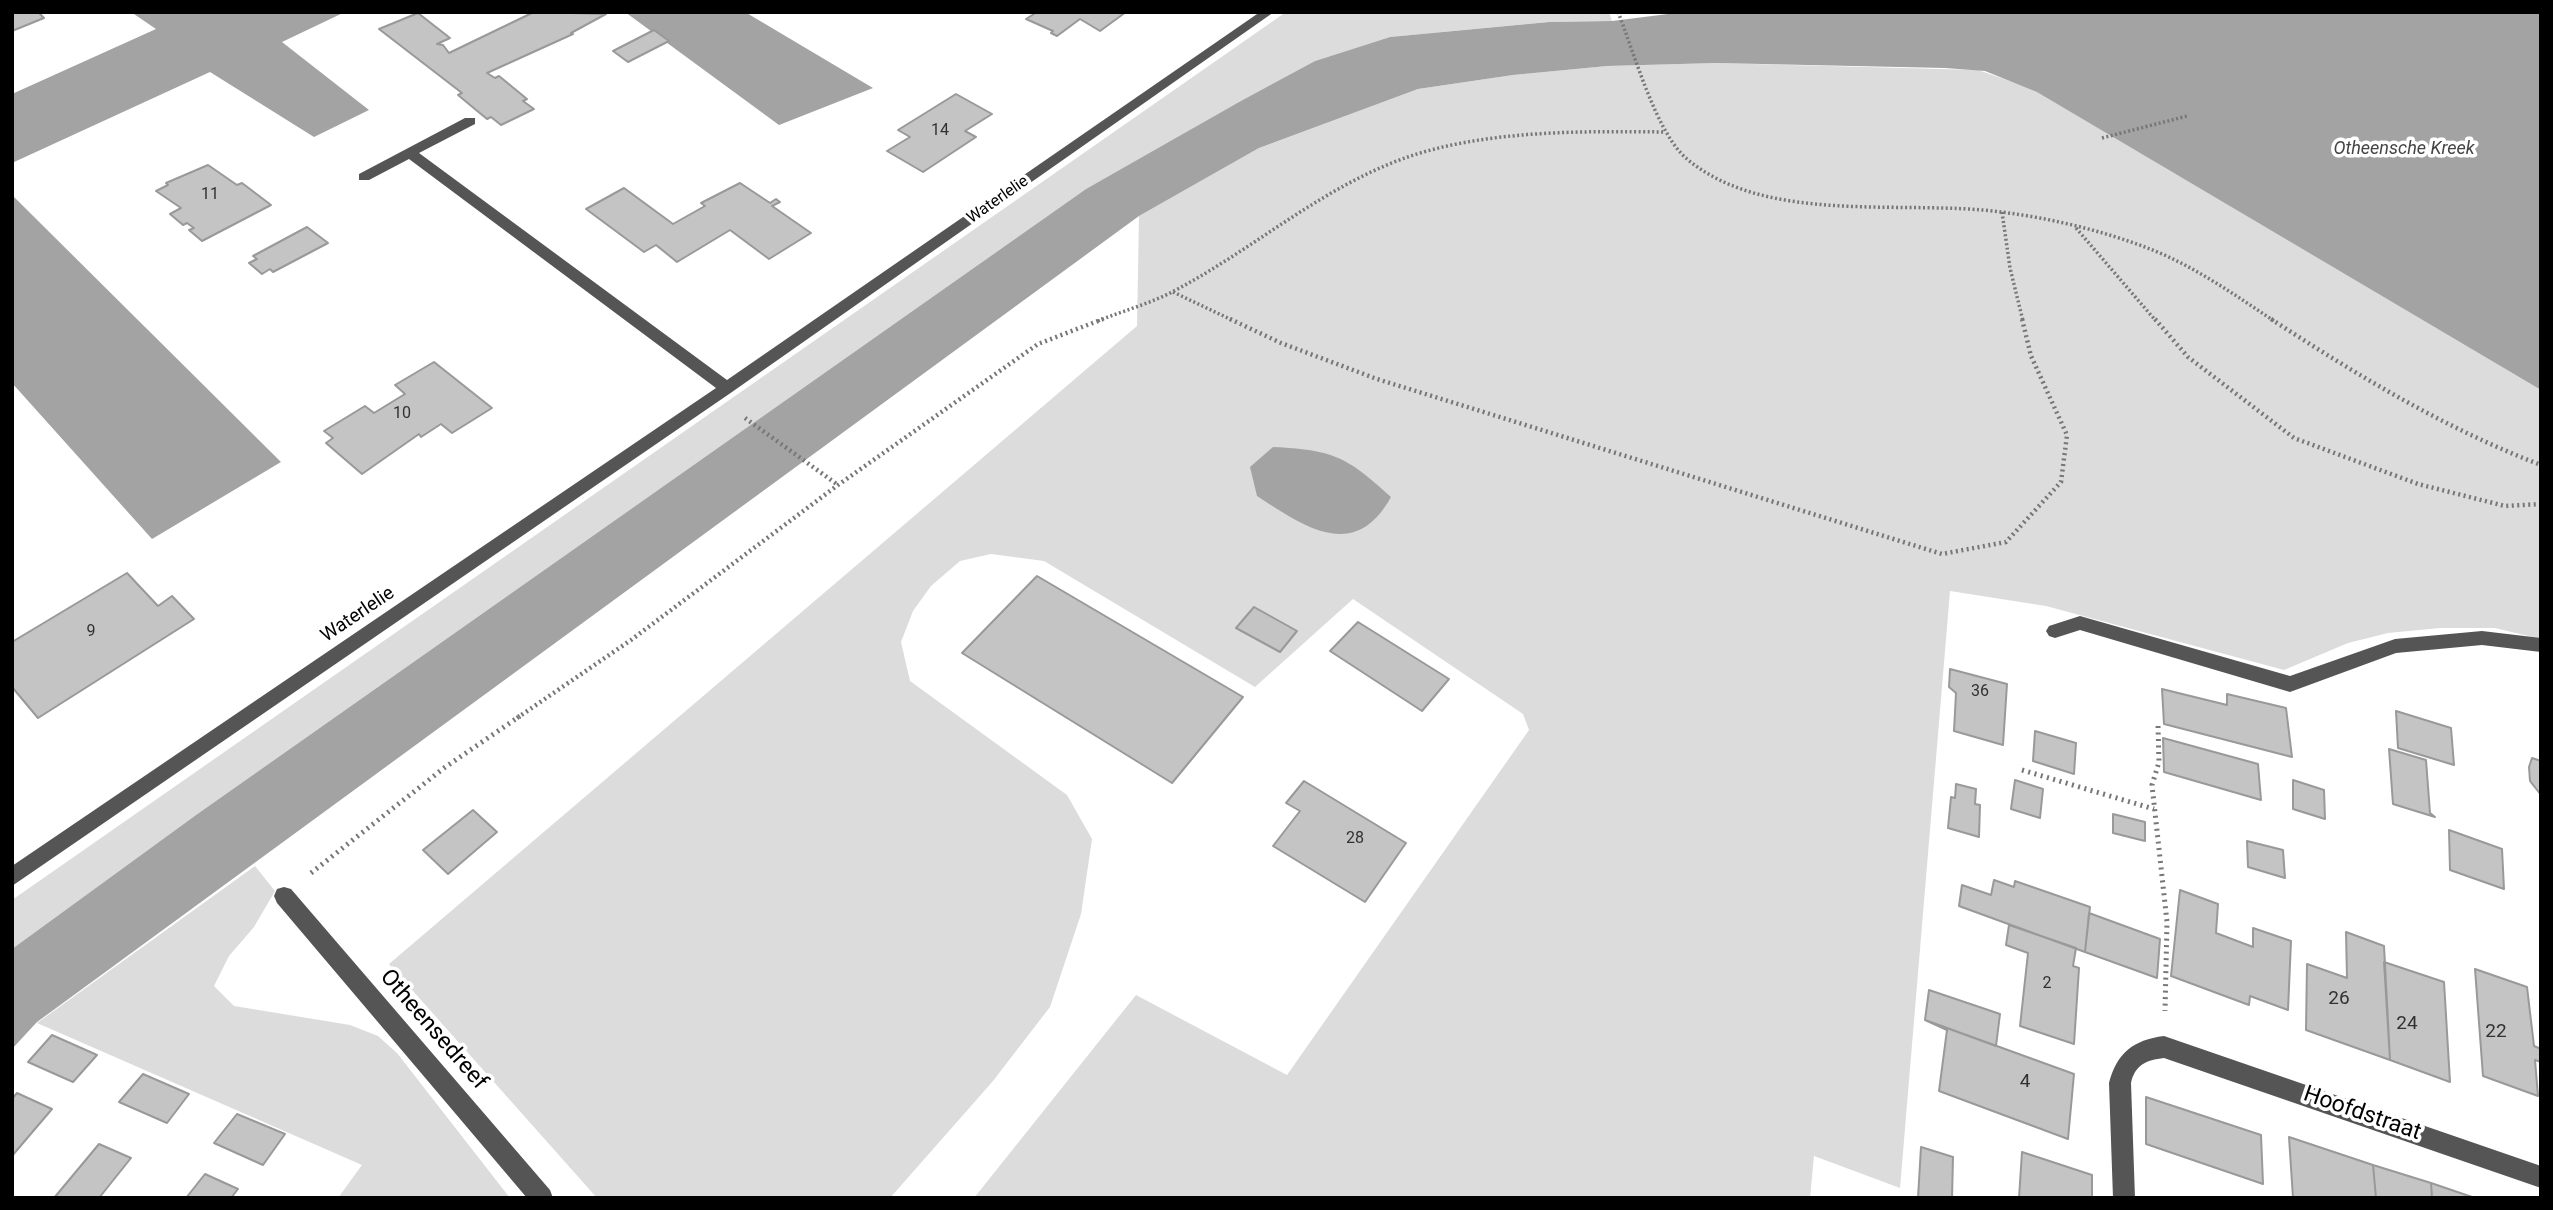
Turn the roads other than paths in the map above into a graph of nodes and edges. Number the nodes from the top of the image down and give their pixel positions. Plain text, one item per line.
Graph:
1 (1268, 12) edge
2 (470, 121) dead end
3 (411, 153) junction
4 (364, 177) dead end
5 (727, 388) junction
6 (2055, 631) dead end
7 (2541, 645) edge
8 (12, 877) edge
9 (284, 896) road end
10 (2541, 1177) edge
11 (542, 1198) edge
12 (2124, 1198) edge

1 - 5 street, Waterlelie
2 - 3 street
3 - 4 street
3 - 5 street
5 - 8 street, Waterlelie
6 - 7 street
9 - 11 street, Otheensedreef
10 - 12 street, Hoofdstraat

